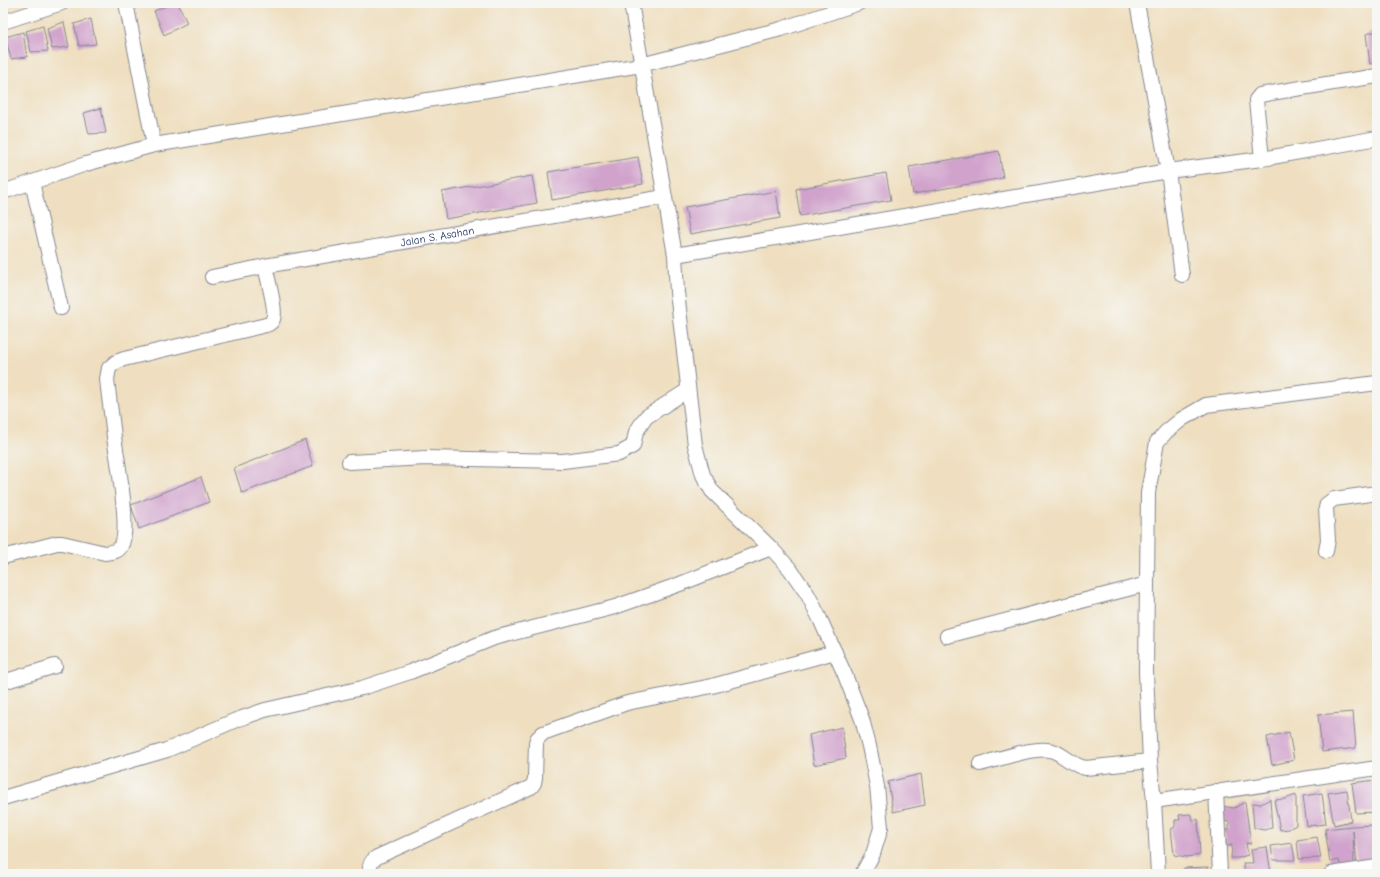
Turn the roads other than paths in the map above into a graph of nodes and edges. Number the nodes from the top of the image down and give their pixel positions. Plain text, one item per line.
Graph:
1 (62, 3) edge
2 (126, 3) edge
3 (631, 3) edge
4 (860, 3) edge
5 (1137, 3) edge
6 (3, 22) edge
7 (641, 65) junction
8 (1377, 76) edge
9 (1377, 138) edge
10 (154, 145) junction
11 (1262, 159) junction
12 (1168, 171) junction
13 (32, 182) junction
14 (3, 192) edge
15 (664, 197) junction
16 (675, 255) junction
17 (265, 266) junction
18 (1182, 275) dead end
19 (212, 277) dead end
20 (61, 308) dead end
21 (1377, 383) edge
22 (688, 390) junction
23 (349, 462) dead end
24 (1377, 493) edge
25 (771, 548) junction
26 (1326, 551) dead end
27 (3, 557) edge
28 (1147, 584) junction
29 (947, 636) dead end
30 (835, 652) junction
31 (55, 666) dead end
32 (3, 682) edge
33 (1150, 761) junction
34 (980, 764) dead end
35 (1377, 768) edge
36 (1216, 791) junction
37 (4, 796) edge
38 (1154, 801) junction
39 (1377, 867) edge
40 (372, 874) edge
41 (862, 874) edge
42 (1158, 874) edge
43 (1220, 874) edge
44 (1331, 874) edge

1 - 6 street
2 - 10 street
3 - 7 street
4 - 7 street
5 - 12 street
7 - 10 street
7 - 15 street
8 - 11 street
9 - 11 street
10 - 13 street
11 - 12 street
12 - 16 street
12 - 18 street
13 - 14 street
13 - 20 street
15 - 16 street
15 - 17 street, Jalan S. Asahan
16 - 22 street
17 - 19 street, Jalan S. Asahan
17 - 27 street
21 - 28 street
22 - 23 street
22 - 25 street
24 - 26 street
25 - 30 street
25 - 37 street
28 - 29 street
28 - 33 street
30 - 40 street
30 - 41 street
31 - 32 street
33 - 34 street
33 - 38 street
35 - 36 street
36 - 38 street
36 - 43 street
38 - 42 street
39 - 44 street

